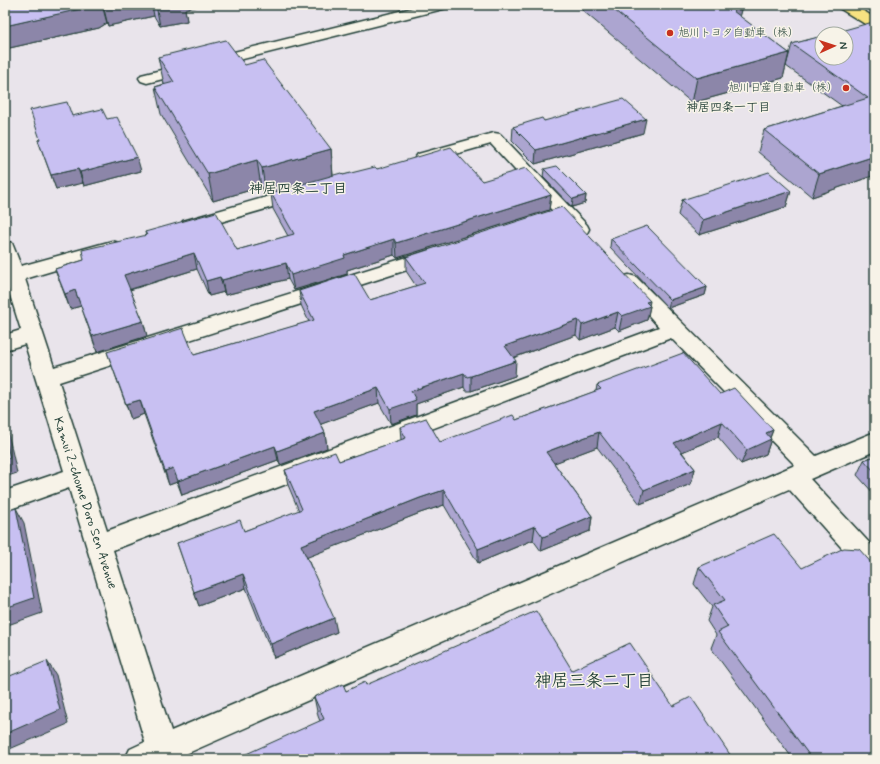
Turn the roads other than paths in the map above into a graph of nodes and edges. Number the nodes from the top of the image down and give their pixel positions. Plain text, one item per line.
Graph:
1 (442, 5) edge
2 (844, 5) edge
3 (875, 24) edge
4 (147, 78) dead end
5 (410, 162) edge
6 (318, 188) edge
7 (565, 213) junction
8 (542, 221) edge
9 (174, 229) edge
10 (128, 242) edge
11 (592, 242) edge
12 (5, 248) edge
13 (452, 249) edge
14 (619, 271) edge
15 (14, 275) junction
16 (674, 329) junction
17 (33, 334) junction
18 (5, 343) edge
19 (46, 378) junction
20 (875, 441) edge
21 (803, 473) junction
22 (76, 476) junction
23 (5, 501) edge
24 (99, 545) junction
25 (875, 567) edge
26 (156, 756) edge

1 - 4 street
2 - 3 highway
5 - 7 street
6 - 9 street
7 - 8 street
7 - 11 street
10 - 15 street
12 - 15 street, Kamui 2-chome Doro Sen Avenue
13 - 19 street
14 - 16 street
15 - 17 street, Kamui 2-chome Doro Sen Avenue
16 - 21 street
16 - 24 street
17 - 18 street
17 - 19 street, Kamui 2-chome Doro Sen Avenue
19 - 22 street, Kamui 2-chome Doro Sen Avenue
20 - 21 street
21 - 25 street
21 - 26 street
22 - 23 street
22 - 24 street, Kamui 2-chome Doro Sen Avenue
24 - 26 street, Kamui 2-chome Doro Sen Avenue

